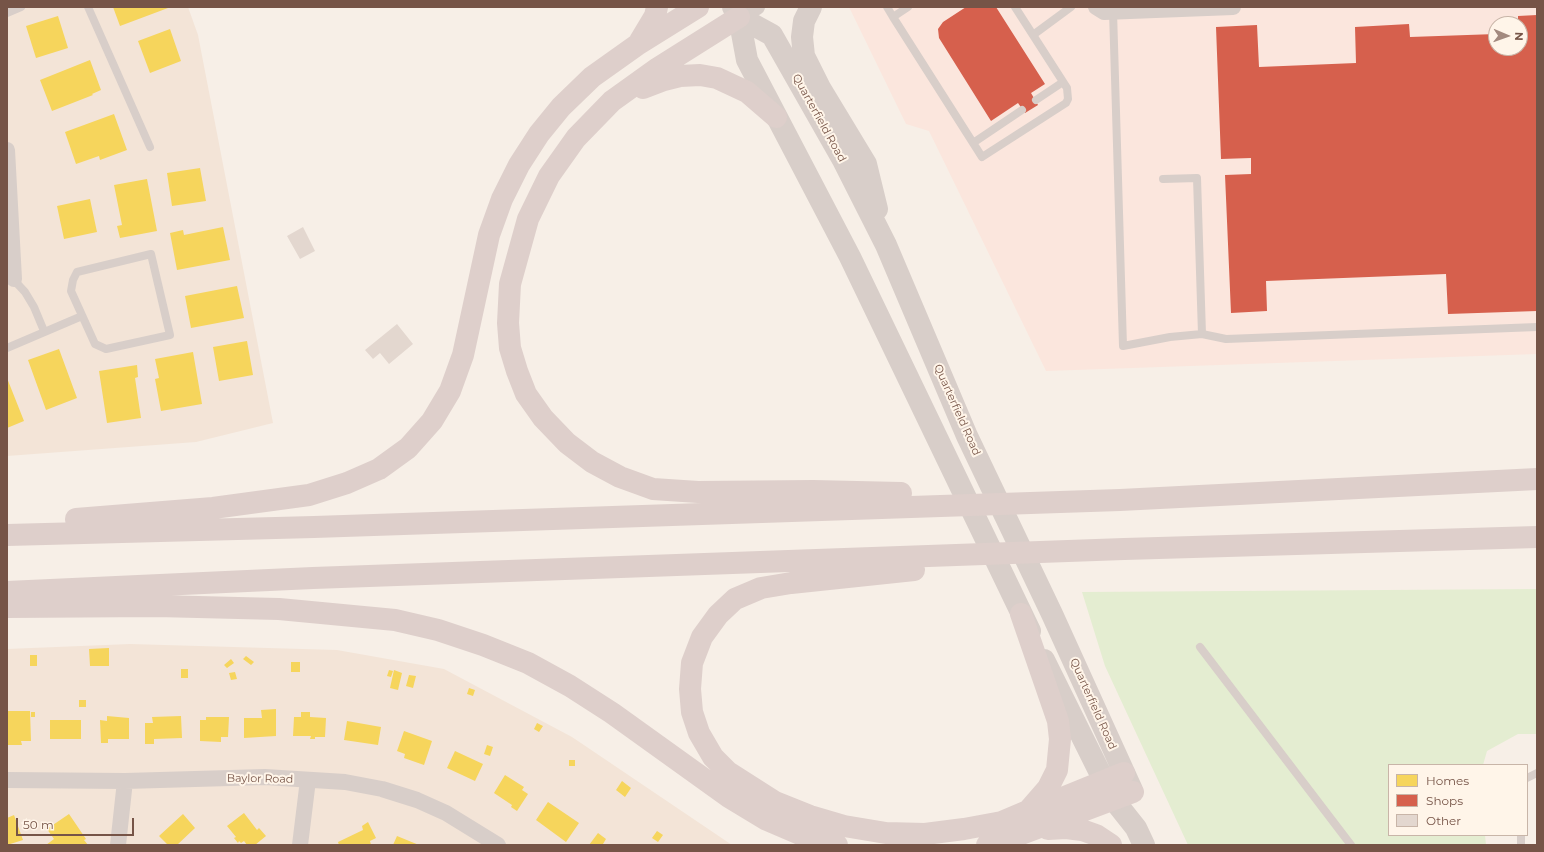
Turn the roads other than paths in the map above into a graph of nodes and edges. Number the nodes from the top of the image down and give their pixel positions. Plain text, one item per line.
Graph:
1 (21, 7) edge
2 (88, 7) edge
3 (657, 7) edge
4 (698, 7) edge
5 (811, 7) edge
6 (887, 7) edge
7 (908, 7) edge
8 (1015, 7) edge
9 (1072, 7) edge
10 (1096, 7) edge
11 (1233, 7) edge
12 (743, 10) edge
13 (1121, 10) edge
14 (7, 13) edge
15 (893, 17) junction
16 (1033, 35) junction
17 (637, 45) junction
18 (1063, 82) junction
19 (1036, 100) dead end
20 (612, 101) junction
21 (1022, 110) dead end
22 (776, 117) junction
23 (973, 143) junction
24 (150, 147) dead end
25 (7, 150) edge
26 (1164, 179) dead end
27 (886, 245) junction
28 (10, 277) edge
29 (82, 316) junction
30 (1537, 327) edge
31 (44, 331) junction
32 (1202, 334) junction
33 (7, 348) edge
34 (1530, 479) edge
35 (1120, 500) junction
36 (7, 524) edge
37 (7, 535) edge
38 (1537, 538) edge
39 (1124, 549) junction
40 (7, 592) edge
41 (7, 607) edge
42 (1021, 614) junction
43 (1200, 647) dead end
44 (1537, 773) edge
45 (1528, 778) edge
46 (7, 780) edge
47 (308, 780) junction
48 (125, 781) junction
49 (1119, 786) junction
50 (1030, 821) junction
51 (1140, 837) edge
52 (118, 845) edge
53 (300, 845) edge
54 (498, 845) edge
55 (837, 845) edge
56 (987, 845) edge
57 (1111, 845) edge
58 (1351, 845) edge

1 - 14 lane
2 - 24 lane
3 - 17 highway
4 - 17 highway
5 - 27 main road
6 - 15 lane
7 - 15 lane
8 - 16 lane
9 - 16 lane
10 - 13 street
11 - 13 street
12 - 20 highway
12 - 22 main road, Quarterfield Road
12 - 27 main road, Quarterfield Road
13 - 32 lane
15 - 23 lane
16 - 18 lane
17 - 36 highway
18 - 19 lane
18 - 23 lane
20 - 22 highway
20 - 35 highway
21 - 23 lane
22 - 42 main road, Quarterfield Road
25 - 28 street
26 - 32 lane
27 - 49 main road, Quarterfield Road
28 - 31 lane
29 - 29 lane
29 - 31 lane
30 - 32 lane
31 - 33 lane
34 - 35 highway
35 - 37 highway
38 - 39 highway
39 - 40 highway
39 - 50 highway
41 - 55 highway
42 - 49 main road, Quarterfield Road
42 - 50 highway
43 - 58 lane
44 - 45 lane
46 - 48 street, Baylor Road
47 - 48 street, Baylor Road
47 - 53 street
47 - 54 street, Baylor Road
48 - 52 street
49 - 50 highway
49 - 51 main road, Quarterfield Road
50 - 56 highway
50 - 57 highway

